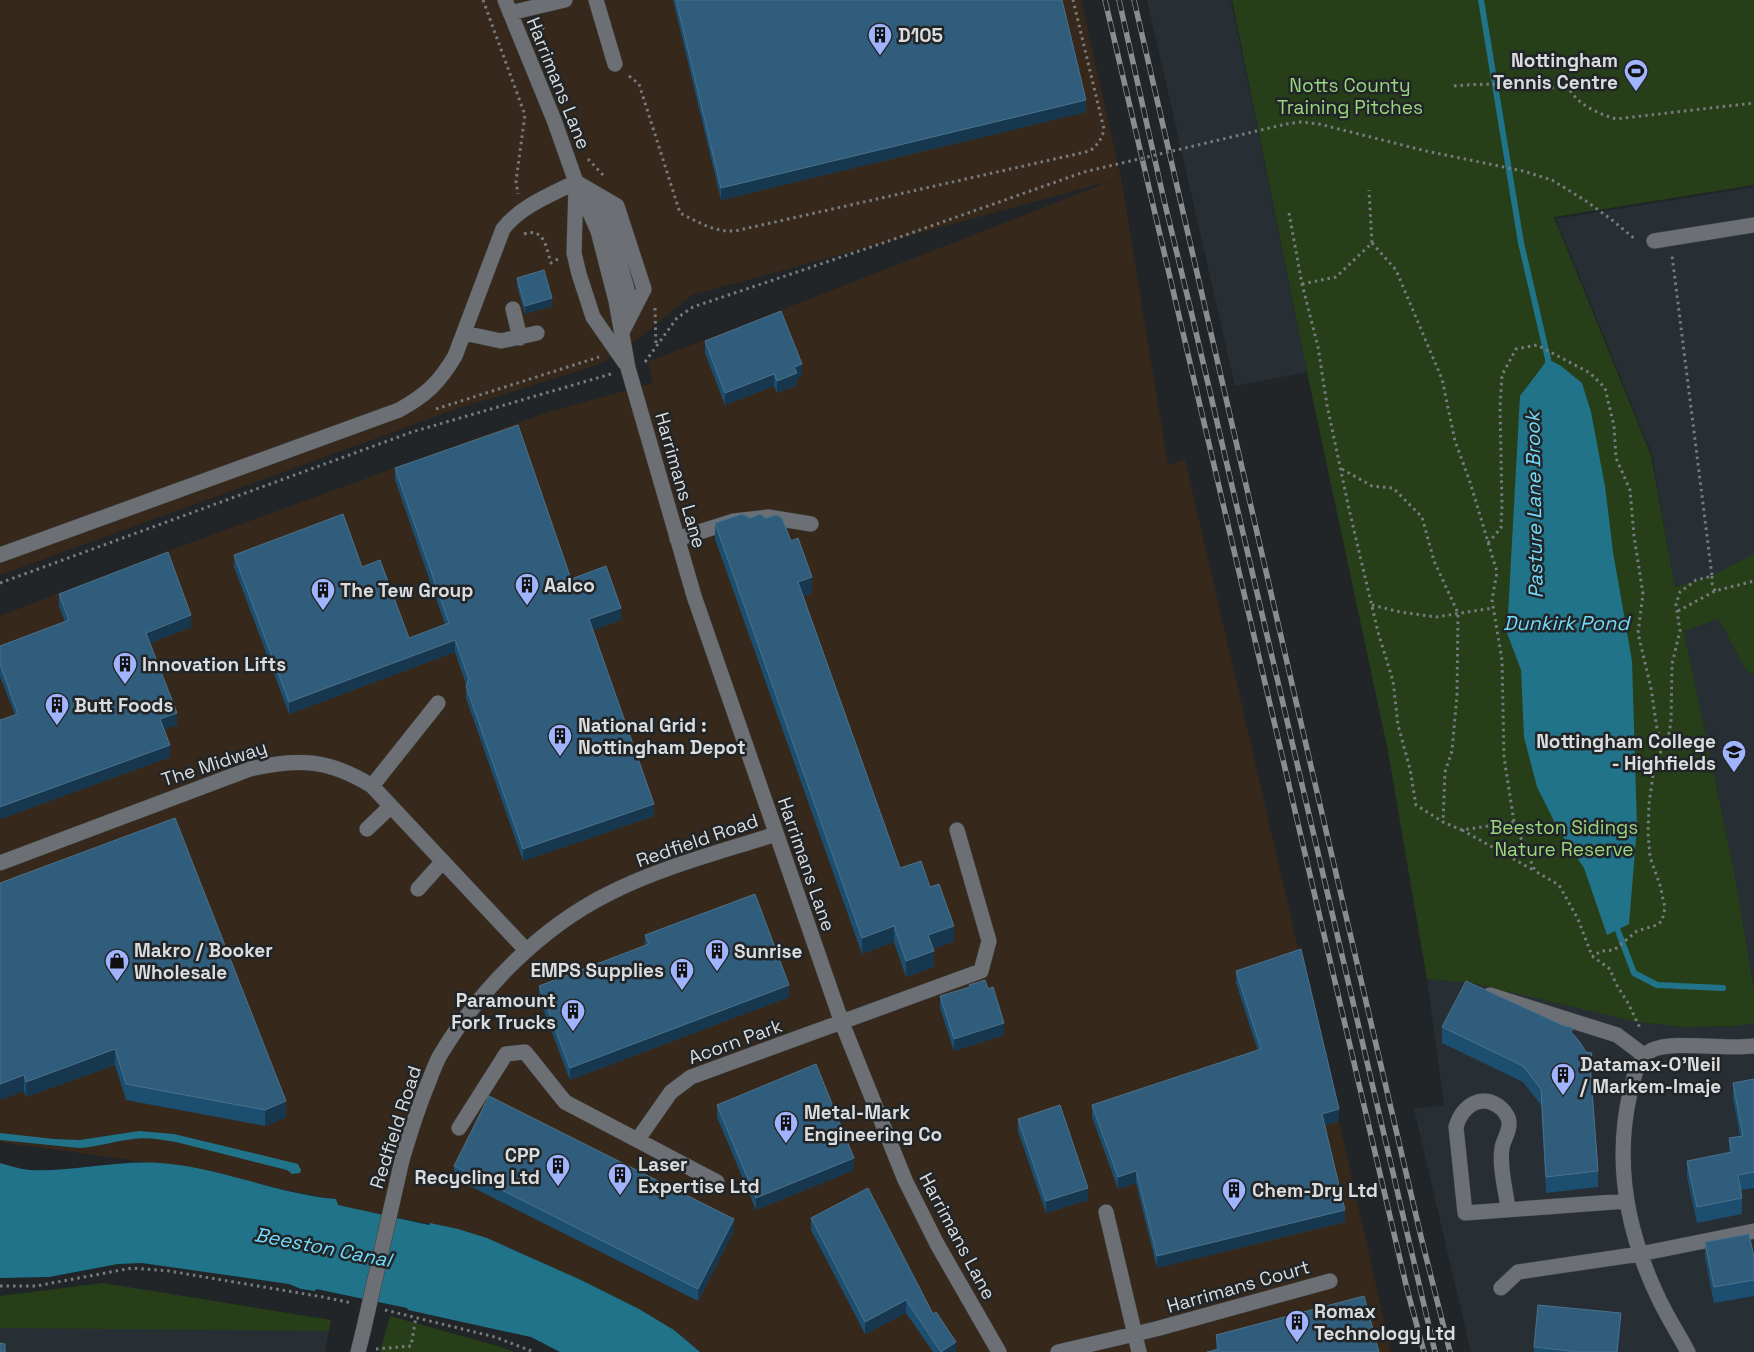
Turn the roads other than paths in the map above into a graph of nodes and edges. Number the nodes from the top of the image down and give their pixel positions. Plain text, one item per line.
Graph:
1 (565, 0) edge
2 (596, 0) edge
3 (507, 6) edge
4 (615, 64) road end
5 (576, 182) junction
6 (585, 202) junction
7 (1754, 225) edge
8 (1647, 242) road end
9 (513, 309) dead end
10 (633, 311) junction
11 (622, 332) junction
12 (464, 333) junction
13 (537, 333) dead end
14 (520, 338) junction
15 (622, 371) junction
16 (811, 524) dead end
17 (678, 539) junction
18 (0, 555) edge
19 (438, 704) dead end
20 (372, 786) junction
21 (391, 806) junction
22 (367, 829) dead end
23 (957, 830) dead end
24 (776, 834) junction
25 (443, 862) junction
26 (0, 863) edge
27 (418, 888) dead end
28 (526, 950) junction
29 (1478, 991) edge
30 (842, 1023) junction
31 (1754, 1046) edge
32 (1649, 1053) junction
33 (459, 1128) dead end
34 (638, 1140) junction
35 (717, 1182) dead end
36 (1627, 1201) junction
37 (1508, 1210) junction
38 (1106, 1212) dead end
39 (1754, 1231) edge
40 (1640, 1254) junction
41 (1330, 1280) dead end
42 (1501, 1288) dead end
43 (1135, 1334) junction
44 (358, 1352) edge
45 (999, 1352) edge
46 (1058, 1352) edge
47 (1139, 1352) edge
48 (1688, 1352) edge

1 - 3 street
2 - 4 street
3 - 5 street, Harrimans Lane
5 - 6 street, Harrimans Lane
5 - 10 street
5 - 12 street
5 - 15 street, Harrimans Lane
6 - 10 street
6 - 11 street, Harrimans Lane
7 - 8 street
9 - 14 street
10 - 11 street
11 - 15 street, Harrimans Lane
12 - 14 street
12 - 18 street
13 - 14 street
15 - 17 street, Harrimans Lane
16 - 17 street
17 - 24 street, Harrimans Lane
19 - 20 street
20 - 21 street, The Midway
20 - 26 street, The Midway
21 - 22 street
21 - 25 street, The Midway
23 - 30 street, Acorn Park
24 - 28 street, Redfield Road
24 - 30 street, Harrimans Lane
25 - 27 street
25 - 28 street, The Midway
28 - 44 street, Redfield Road, bridge
29 - 32 street
30 - 34 street, Acorn Park
30 - 45 street, Harrimans Lane
31 - 32 street
32 - 36 street
33 - 34 street
34 - 35 street
36 - 37 street
36 - 40 street
37 - 37 street
38 - 43 street
39 - 40 street
40 - 42 street
40 - 48 street
41 - 43 street, Harrimans Court
43 - 46 street, Harrimans Court
43 - 47 street

